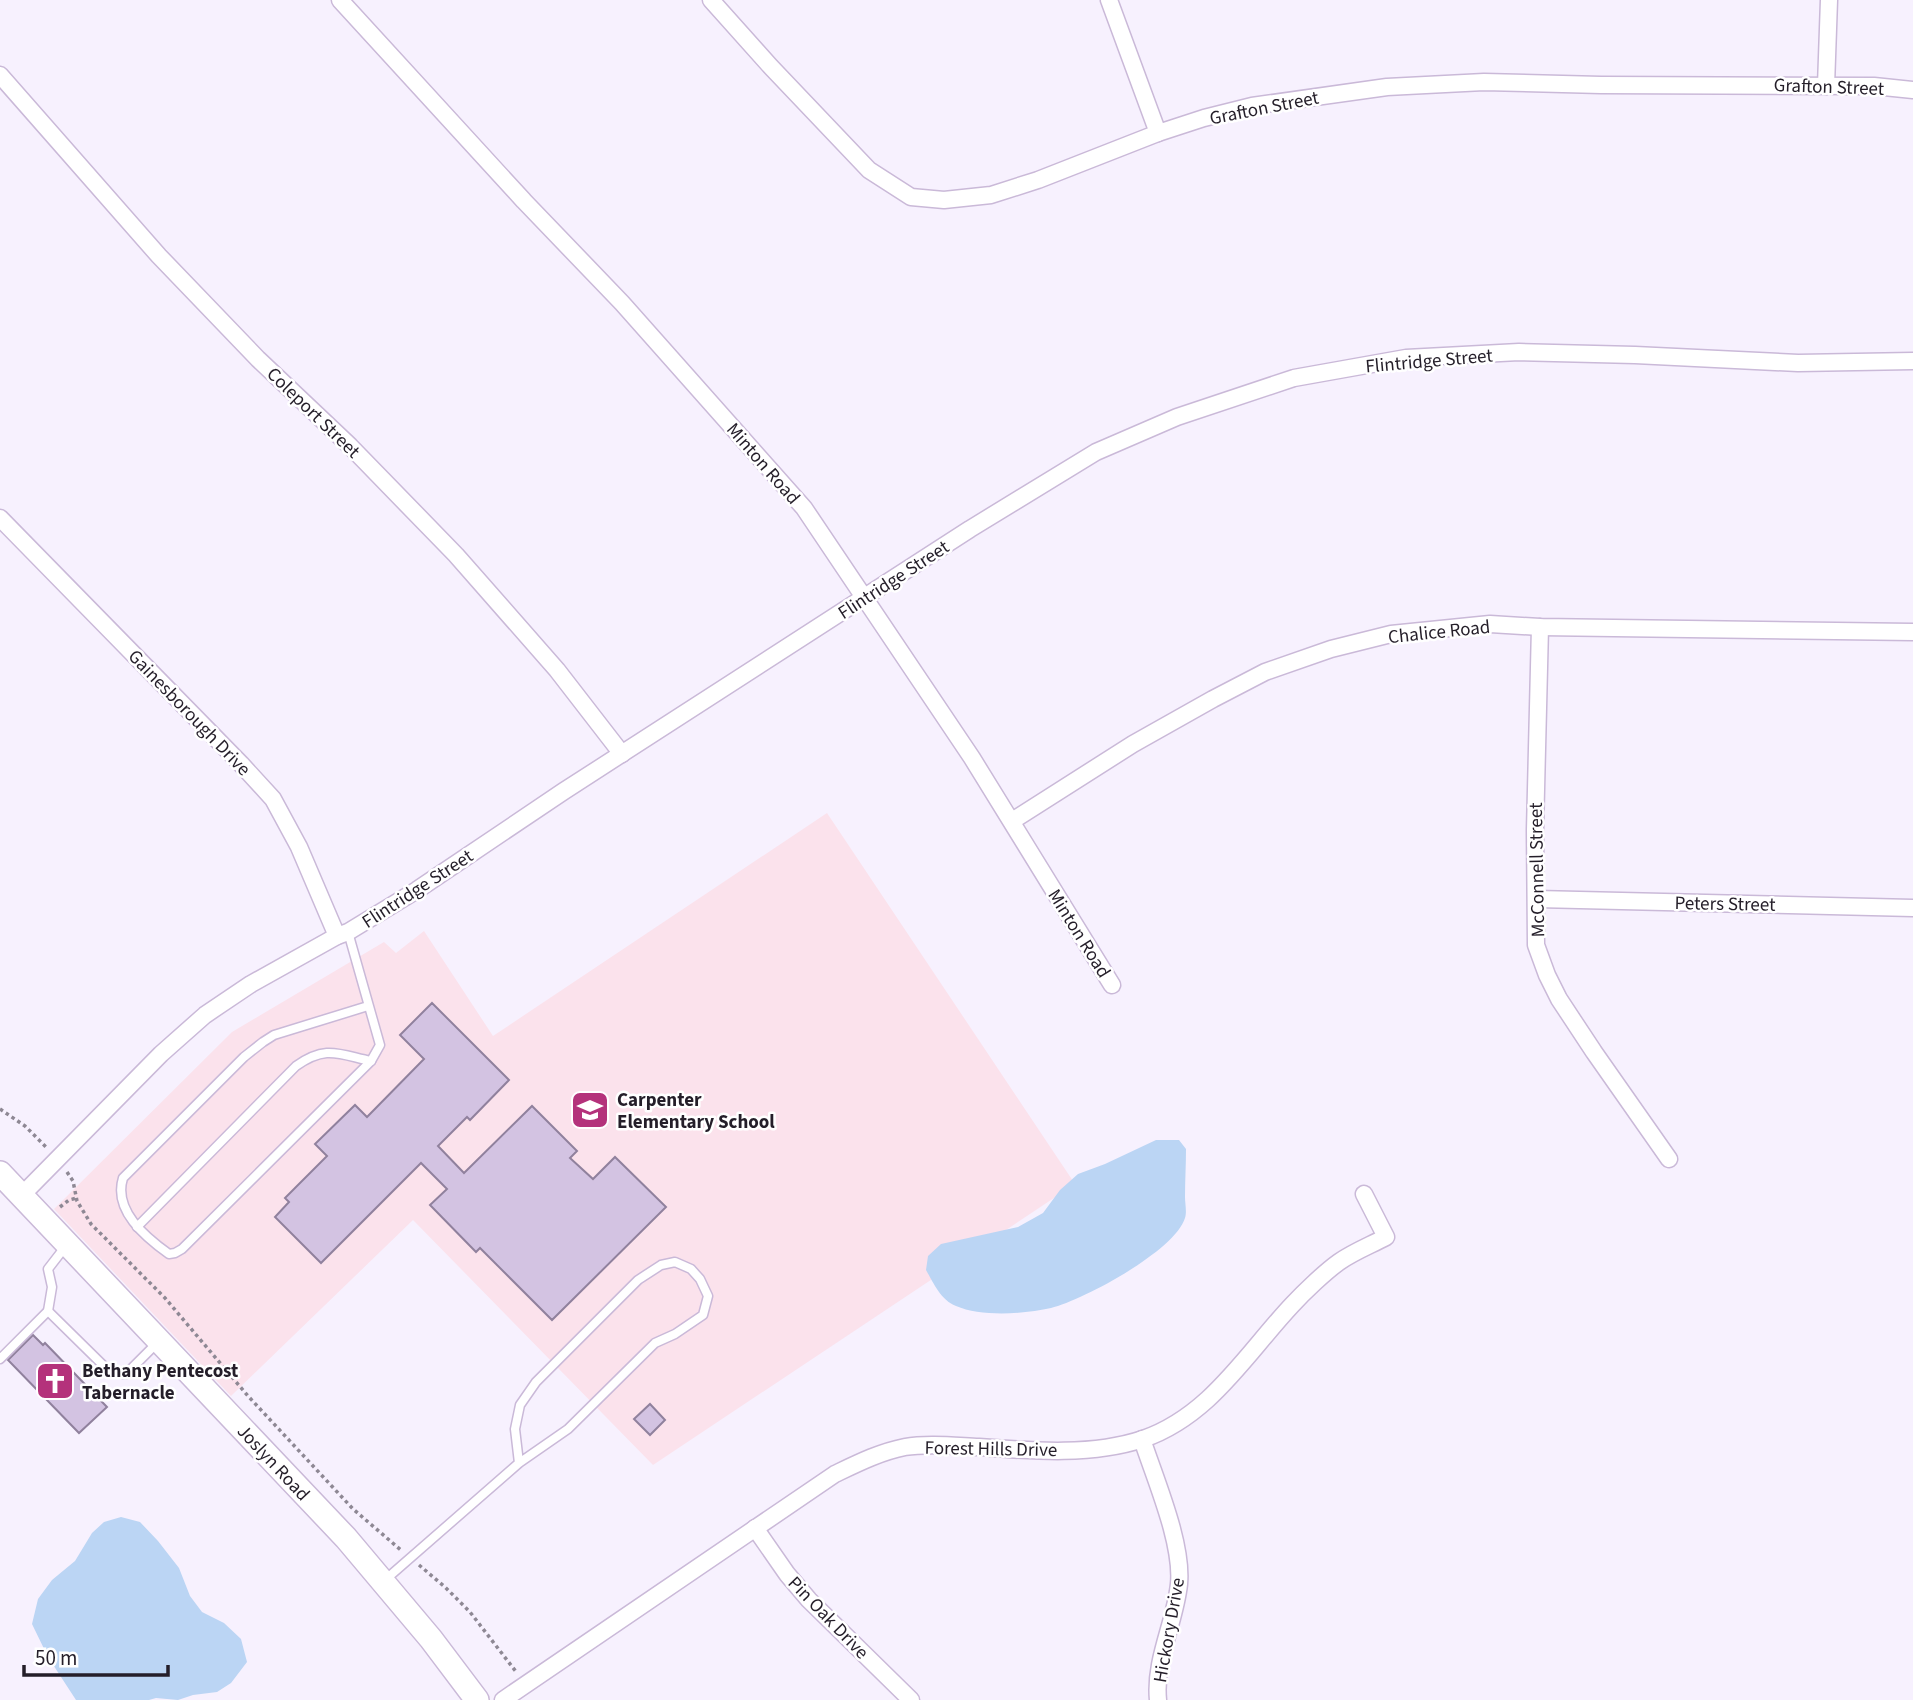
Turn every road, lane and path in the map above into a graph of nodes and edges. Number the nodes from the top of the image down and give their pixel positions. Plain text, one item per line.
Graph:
1 (340, 0) edge
2 (711, 0) edge
3 (1110, 0) edge
4 (1829, 0) edge
5 (0, 75) edge
6 (1826, 86) junction
7 (1913, 90) edge
8 (1158, 133) junction
9 (1913, 361) edge
10 (0, 518) edge
11 (864, 597) junction
12 (1540, 626) junction
13 (1913, 632) edge
14 (622, 754) junction
15 (1012, 821) junction
16 (1537, 899) junction
17 (1913, 908) edge
18 (342, 934) junction
19 (1112, 985) dead end
20 (368, 1006) junction
21 (372, 1061) junction
22 (0, 1109) edge
23 (57, 1158) junction
24 (1669, 1159) dead end
25 (0, 1173) edge
26 (1364, 1194) dead end
27 (22, 1195) junction
28 (76, 1198) junction
29 (68, 1200) dead end
30 (137, 1227) junction
31 (67, 1244) junction
32 (48, 1311) junction
33 (159, 1341) junction
34 (0, 1359) edge
35 (1142, 1439) junction
36 (519, 1463) junction
37 (754, 1528) junction
38 (410, 1558) junction
39 (383, 1582) junction
40 (526, 1684) junction
41 (477, 1700) edge
42 (503, 1700) edge
43 (911, 1700) edge
44 (1158, 1700) edge

1 - 11 street, Minton Road
2 - 8 street, Grafton Street
3 - 8 street
4 - 6 street
5 - 14 street, Coleport Street
6 - 7 street, Grafton Street
6 - 8 street, Grafton Street
9 - 11 street, Flintridge Street
10 - 18 street, Gainesborough Drive
11 - 14 street, Flintridge Street
11 - 15 street, Minton Road
12 - 13 street, Chalice Road
12 - 15 street, Chalice Road
12 - 16 street, McConnell Street
14 - 18 street, Flintridge Street
15 - 19 street, Minton Road
16 - 17 street, Peters Street
16 - 24 street, McConnell Street
18 - 20 lane
18 - 23 street, Flintridge Street
20 - 21 lane
20 - 30 lane
21 - 30 lane
21 - 30 lane
22 - 23 path
23 - 27 street, Flintridge Street
23 - 28 path
25 - 27 street, Joslyn Road
26 - 35 street, Forest Hills Drive
27 - 31 street, Joslyn Road
28 - 29 path
28 - 38 path
31 - 32 lane
31 - 33 street, Joslyn Road
32 - 33 lane
32 - 34 lane
33 - 39 street, Joslyn Road
35 - 37 street, Forest Hills Drive
35 - 44 street, Hickory Drive
36 - 36 lane
36 - 38 lane
37 - 40 street, Forest Hills Drive
37 - 43 street, Pin Oak Drive
38 - 39 lane
38 - 40 path
39 - 41 street, Joslyn Road
40 - 42 street, Forest Hills Drive

